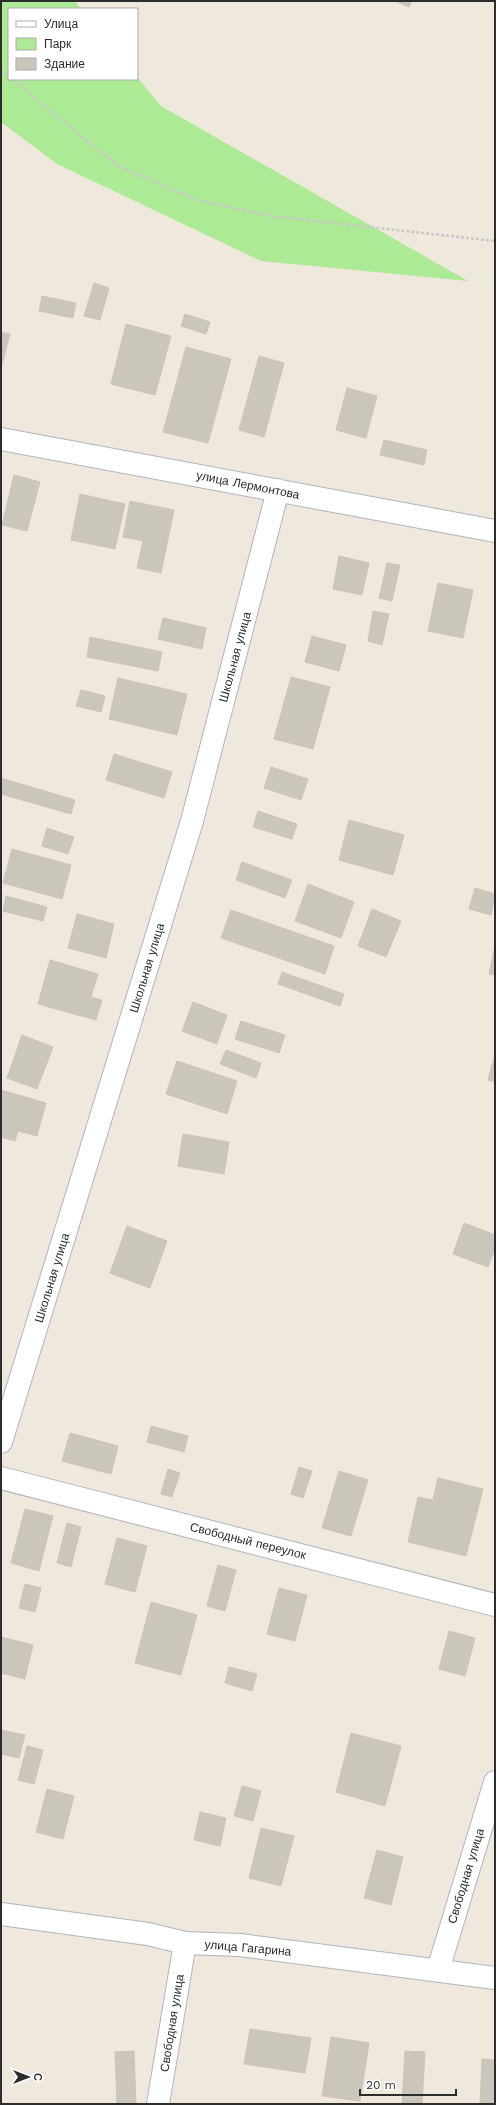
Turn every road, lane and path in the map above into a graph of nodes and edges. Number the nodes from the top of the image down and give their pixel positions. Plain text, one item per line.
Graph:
1 (13, 80) edge
2 (495, 241) edge
3 (1, 439) edge
4 (278, 490) junction
5 (495, 531) edge
6 (1, 1442) edge
7 (1, 1478) edge
8 (495, 1605) edge
9 (495, 1782) edge
10 (1, 1914) edge
11 (185, 1943) junction
12 (438, 1970) junction
13 (495, 1978) edge
14 (158, 2104) edge

1 - 2 path
3 - 4 street, улица Лермонтова
4 - 5 street, улица Лермонтова
4 - 6 street, Школьная улица
7 - 8 street, Свободный переулок
9 - 12 street, Свободная улица
10 - 11 street, улица Гагарина
11 - 12 street, улица Гагарина
11 - 14 street, Свободная улица
12 - 13 street, улица Гагарина

